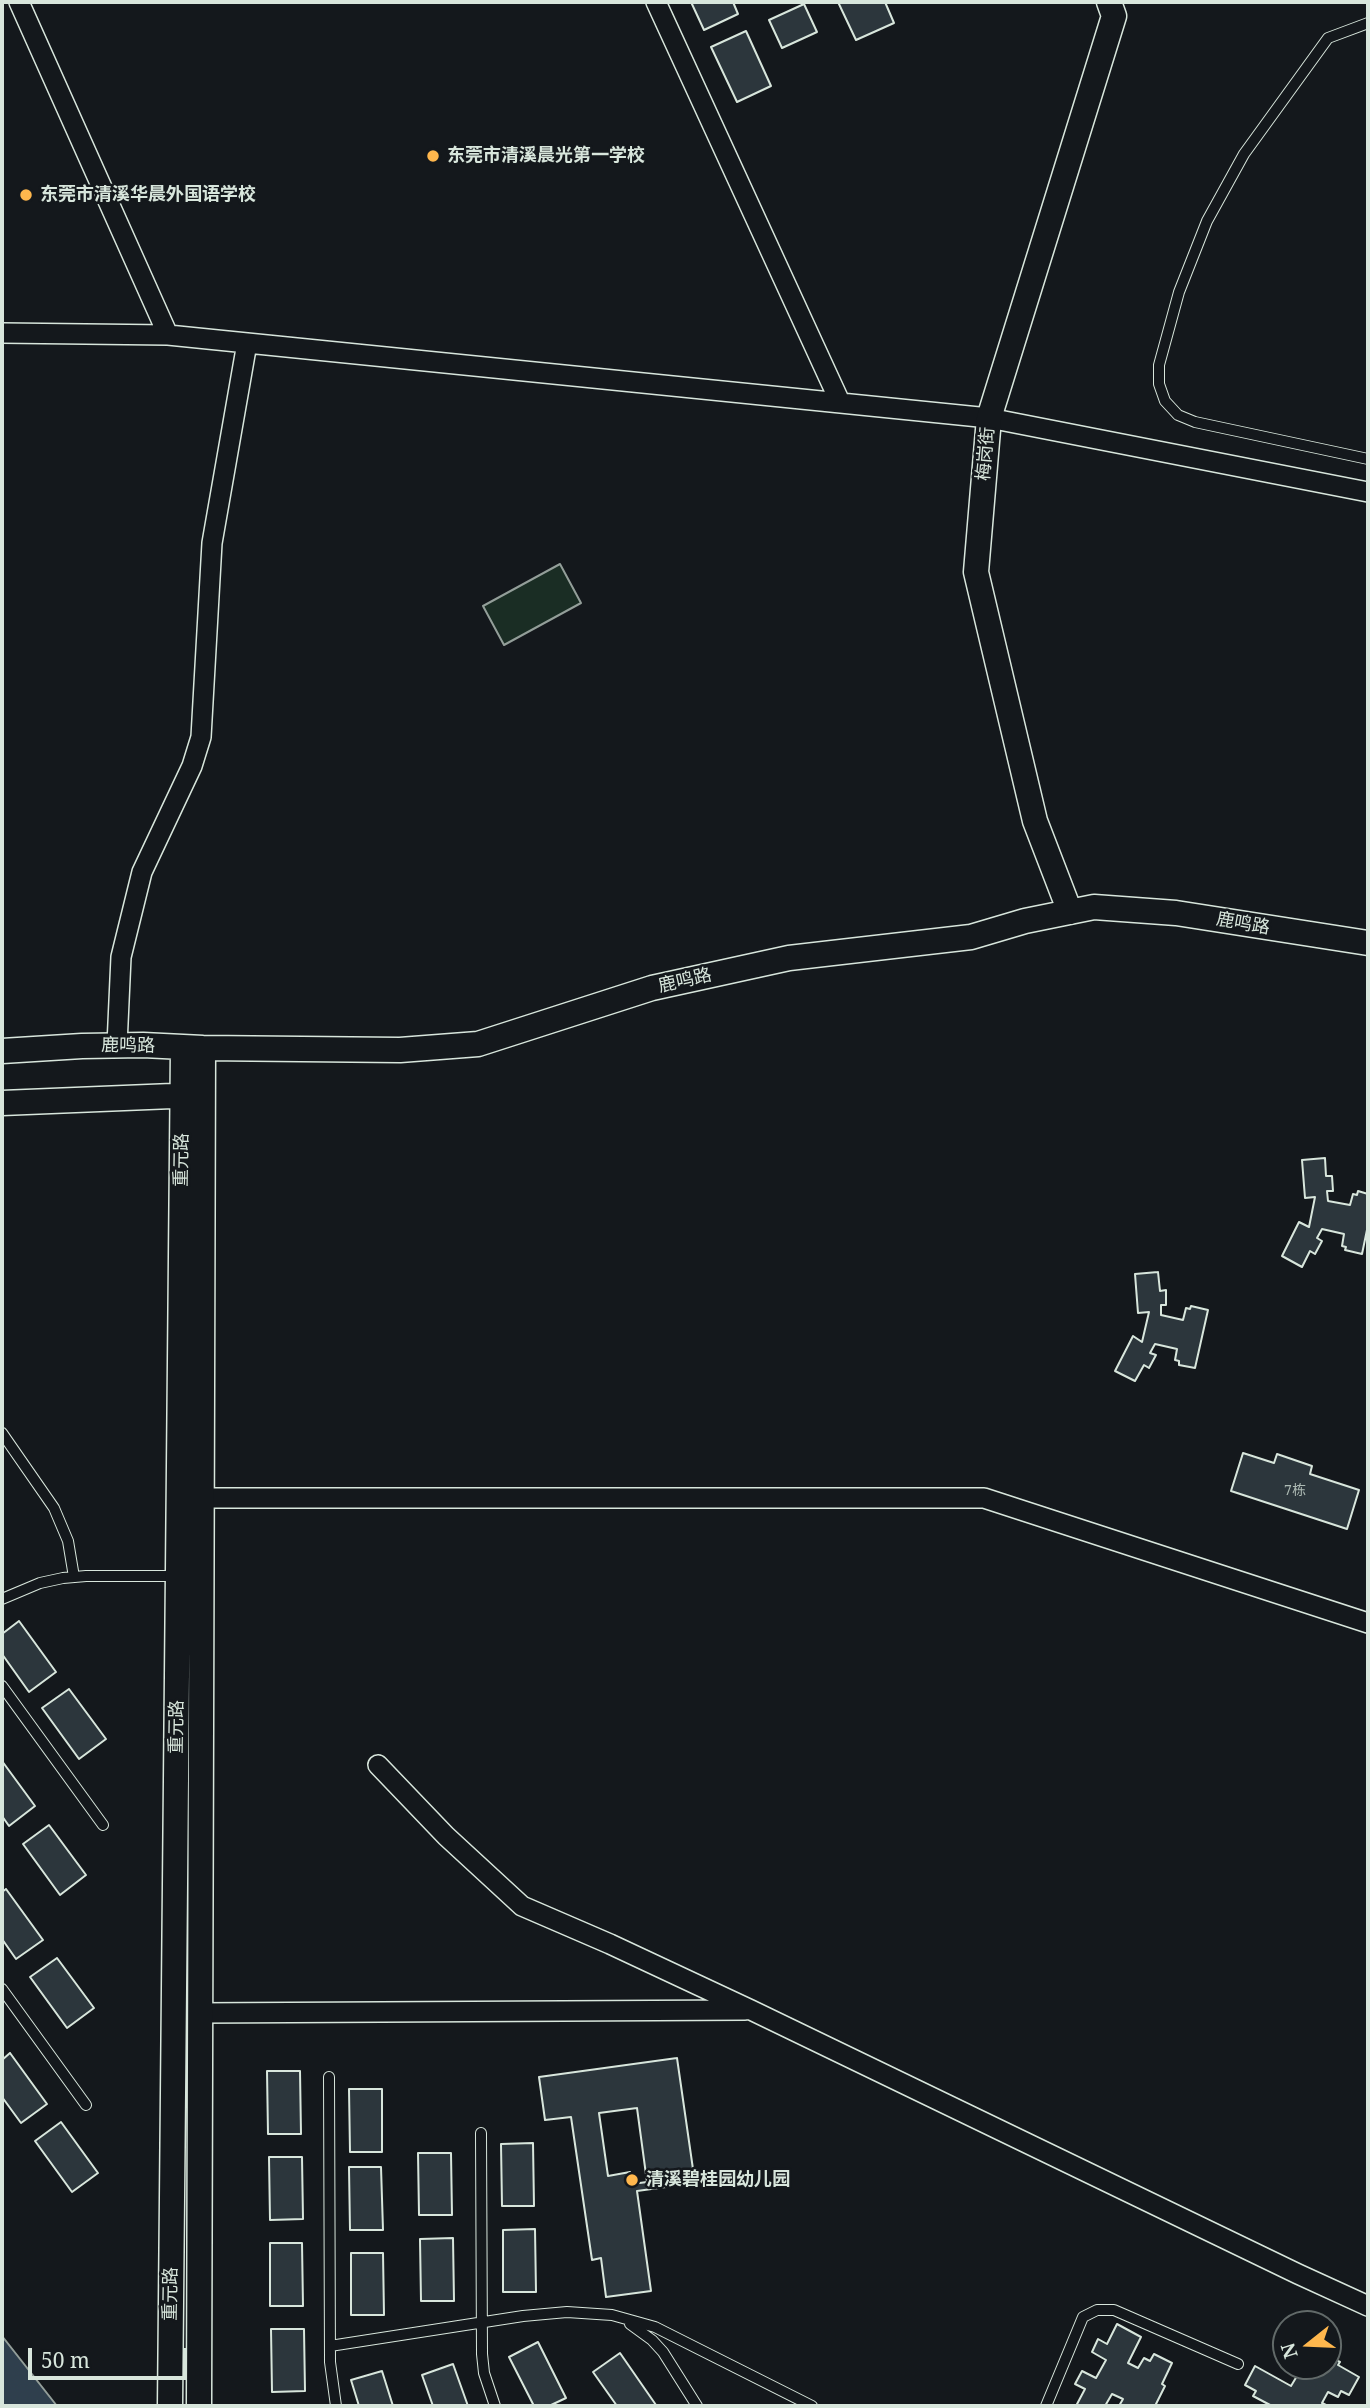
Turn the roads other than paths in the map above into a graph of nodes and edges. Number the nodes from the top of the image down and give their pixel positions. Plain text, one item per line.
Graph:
1 (19, 2) edge
2 (656, 2) edge
3 (1109, 2) edge
4 (1368, 23) edge
5 (2, 333) edge
6 (168, 335) junction
7 (247, 343) junction
8 (840, 402) junction
9 (989, 418) junction
10 (1368, 459) edge
11 (1368, 492) edge
12 (1070, 912) junction
13 (1368, 943) edge
14 (117, 1045) junction
15 (193, 1048) junction
16 (2, 1051) edge
17 (193, 1095) junction
18 (2, 1103) edge
19 (2, 1433) edge
20 (201, 1498) junction
21 (178, 1576) junction
22 (74, 1577) junction
23 (2, 1599) edge
24 (1368, 1623) edge
25 (2, 1686) edge
26 (377, 1765) dead end
27 (103, 1825) dead end
28 (2, 1989) edge
29 (751, 2010) junction
30 (200, 2013) junction
31 (329, 2077) dead end
32 (86, 2105) dead end
33 (481, 2133) dead end
34 (1368, 2306) edge
35 (612, 2315) junction
36 (482, 2322) junction
37 (330, 2346) junction
38 (1238, 2364) dead end
39 (170, 2406) edge
40 (199, 2406) edge
41 (336, 2406) edge
42 (495, 2406) edge
43 (698, 2406) edge
44 (812, 2406) edge
45 (1046, 2406) edge

1 - 6 street
2 - 8 street
3 - 9 street, 梅岗街
4 - 10 lane
5 - 6 street
6 - 7 street
7 - 8 street
7 - 14 street
8 - 9 street
9 - 11 street
9 - 12 street, 梅岗街
12 - 13 street, 鹿鸣路
12 - 15 street, 鹿鸣路
14 - 15 street, 鹿鸣路
14 - 16 street, 鹿鸣路
15 - 17 street, 重元路
17 - 18 street
17 - 20 street, 重元路
17 - 21 street, 重元路
19 - 22 lane
20 - 24 street
20 - 30 street, 重元路
21 - 22 lane
21 - 39 street, 重元路
22 - 23 lane
25 - 27 lane
26 - 29 street
28 - 32 lane
29 - 30 street
29 - 34 street
30 - 40 street, 重元路
31 - 37 lane
33 - 36 lane
35 - 36 lane
35 - 43 lane
35 - 44 lane
36 - 37 lane
36 - 42 lane
37 - 41 lane
38 - 45 lane

